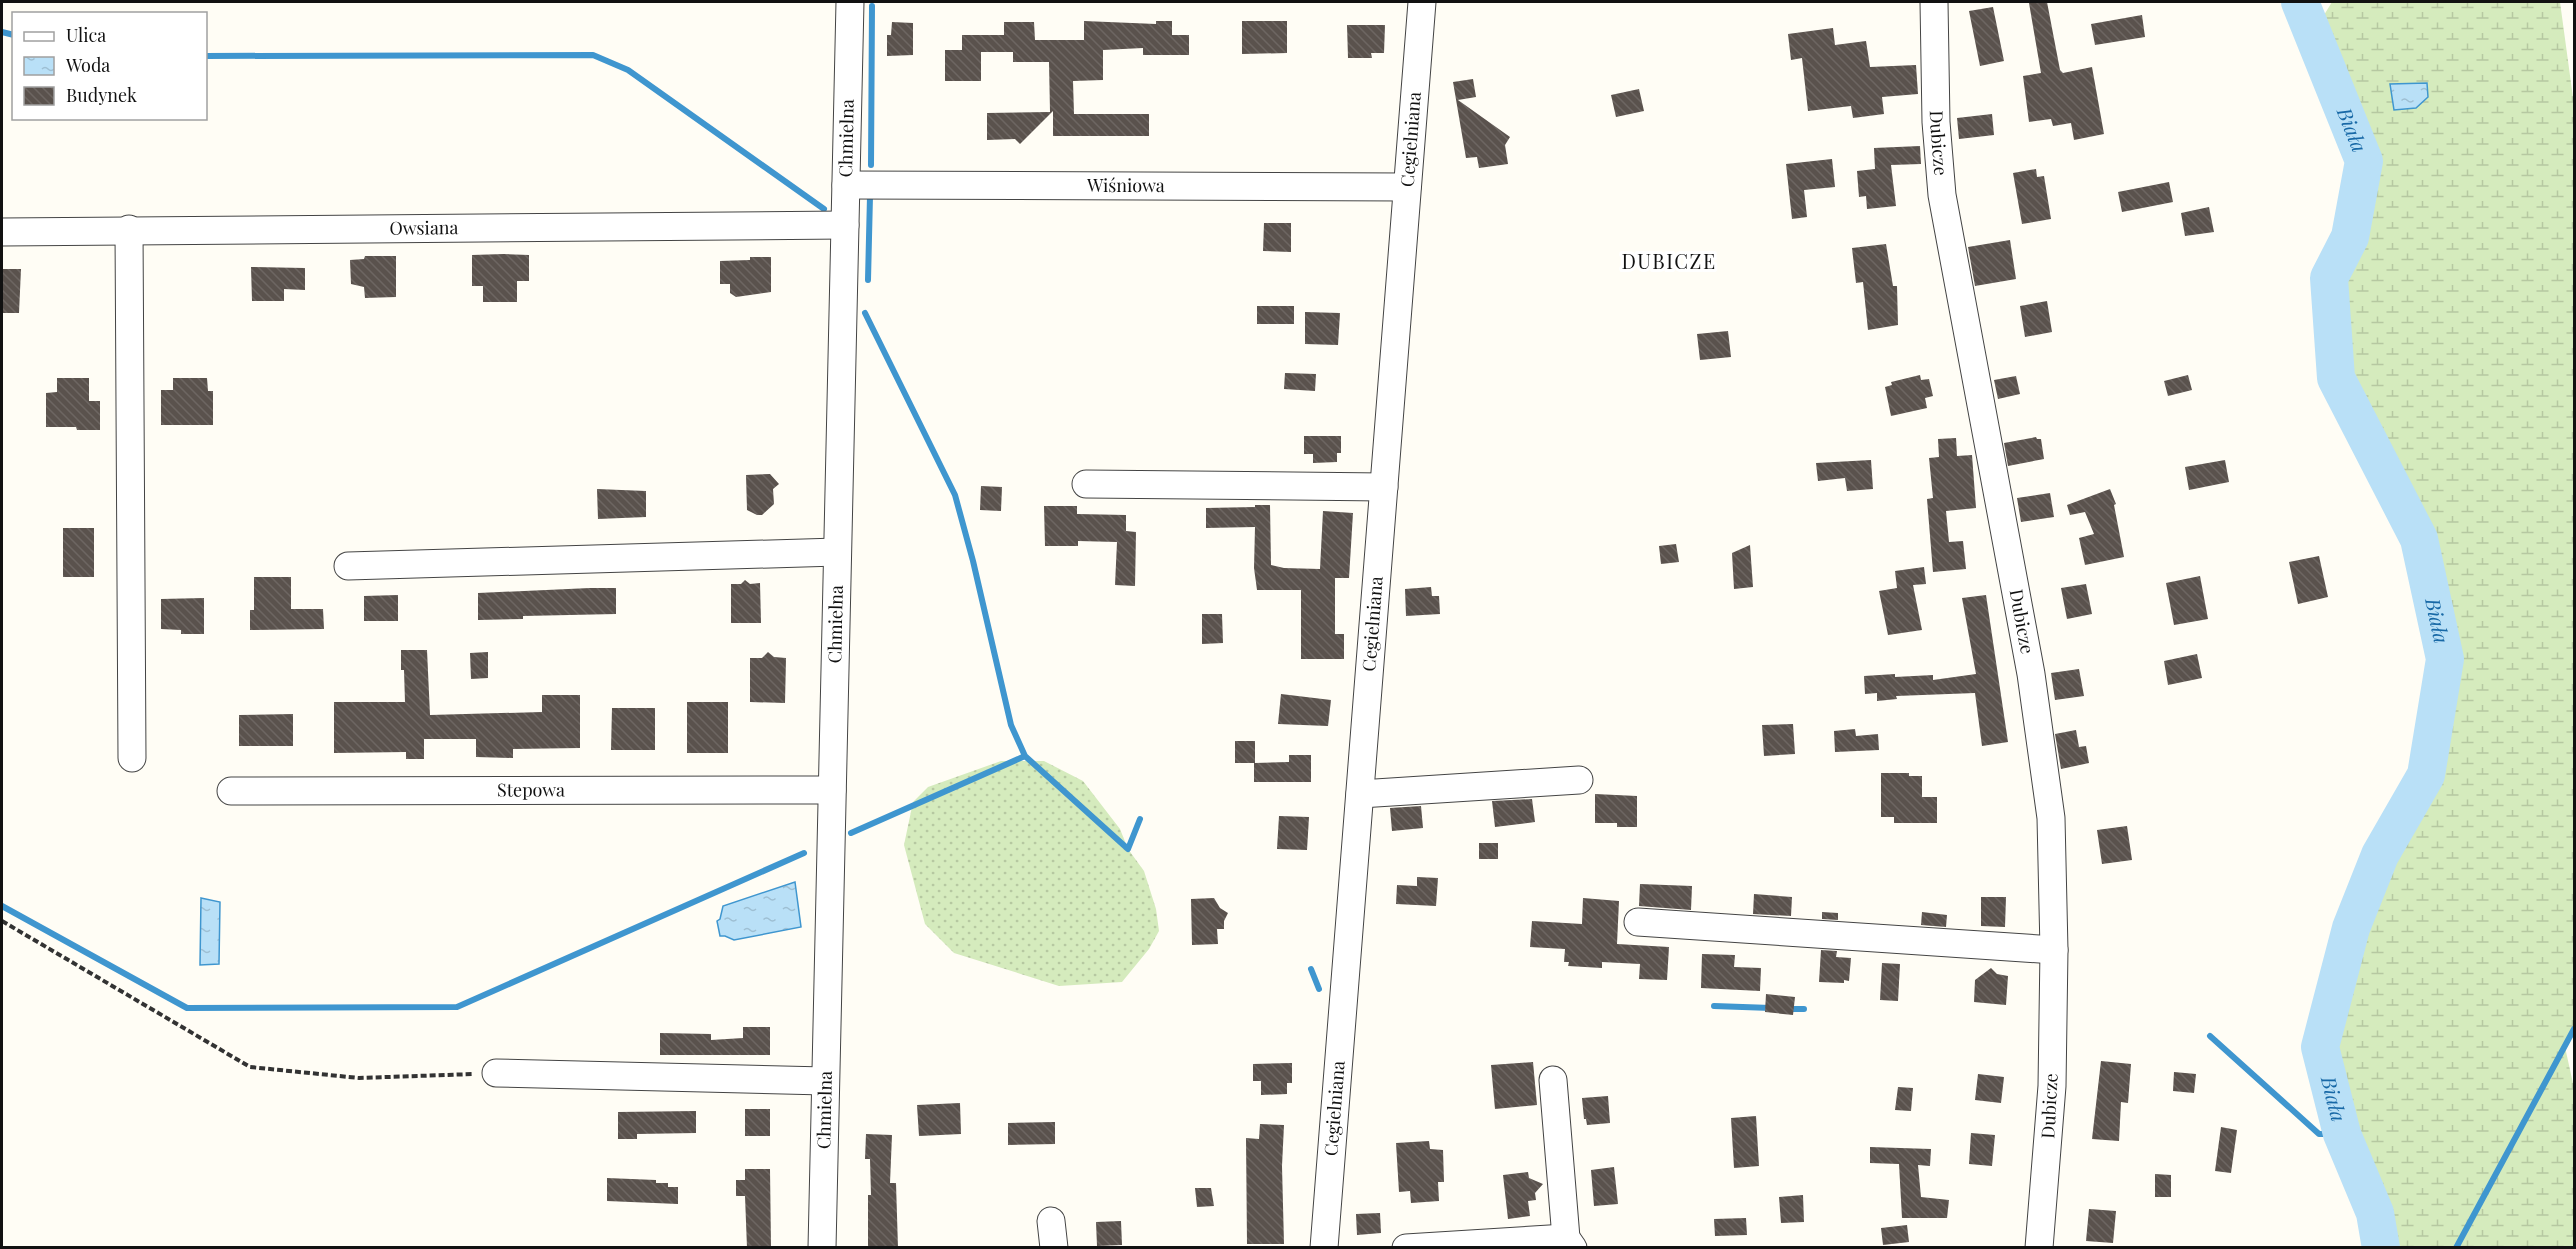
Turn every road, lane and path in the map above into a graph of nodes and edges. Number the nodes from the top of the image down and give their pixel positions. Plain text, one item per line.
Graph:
1 (850, 2) edge
2 (1422, 2) edge
3 (1934, 2) edge
4 (846, 185) junction
5 (1407, 187) junction
6 (845, 225) junction
7 (129, 229) junction
8 (2, 232) edge
9 (1086, 484) dead end
10 (1384, 487) junction
11 (837, 552) junction
12 (348, 566) dead end
13 (132, 758) dead end
14 (1579, 780) dead end
15 (832, 790) junction
16 (231, 791) dead end
17 (1360, 794) junction
18 (2, 921) edge
19 (1638, 922) dead end
20 (2054, 950) junction
21 (496, 1073) joint
22 (1553, 1080) dead end
23 (825, 1081) junction
24 (1051, 1221) dead end
25 (1570, 1243) edge
26 (822, 1248) edge
27 (1054, 1248) edge
28 (1324, 1248) edge
29 (1406, 1248) edge
30 (2039, 1248) edge

1 - 4 street, Chmielna
2 - 5 street, Cegielniana
3 - 20 street, Dubicze
4 - 5 street, Wiśniowa
4 - 6 street, Chmielna
5 - 10 street, Cegielniana
6 - 7 street, Owsiana
6 - 11 street, Chmielna
7 - 8 street, Owsiana
7 - 13 street
9 - 10 street
10 - 17 street, Cegielniana
11 - 12 street
11 - 15 street, Chmielna
14 - 17 street
15 - 16 street, Stepowa
15 - 23 street, Chmielna
17 - 28 street, Cegielniana
18 - 21 path
19 - 20 street
20 - 30 street, Dubicze
21 - 23 street
22 - 25 street
23 - 26 street, Chmielna
24 - 27 street
25 - 29 street

